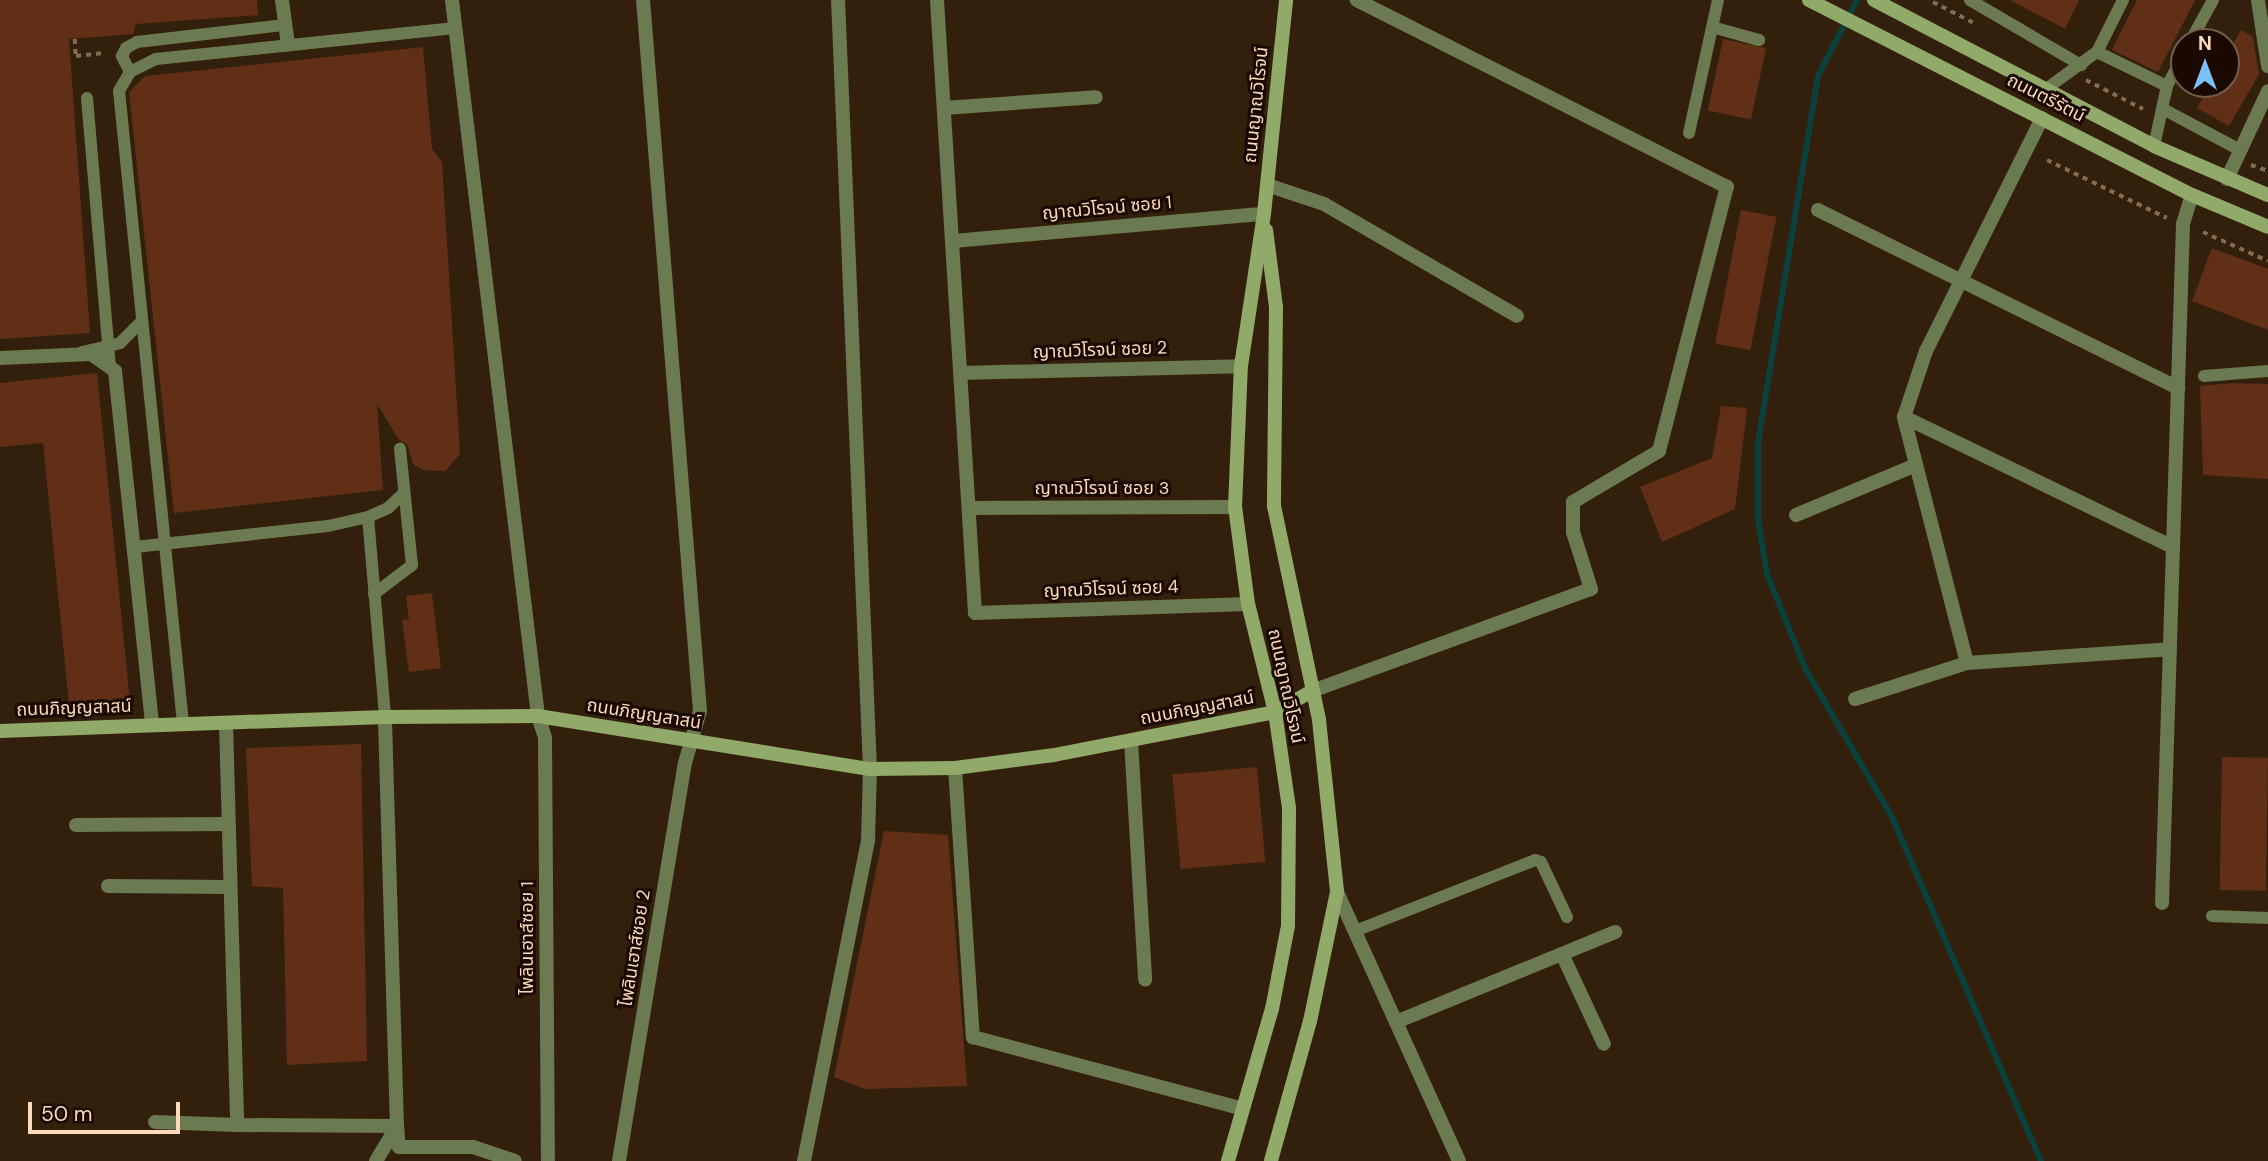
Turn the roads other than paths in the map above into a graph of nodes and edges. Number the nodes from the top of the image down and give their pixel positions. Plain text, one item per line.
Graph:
1 (282, 0) edge
2 (452, 0) edge
3 (643, 0) edge
4 (838, 0) edge
5 (937, 0) edge
6 (1286, 0) edge
7 (1356, 0) edge
8 (1718, 0) edge
9 (1809, 0) edge
10 (1874, 0) edge
11 (1970, 0) edge
12 (2123, 0) edge
13 (2213, 0) edge
14 (2258, 0) edge
15 (285, 25) junction
16 (1713, 27) junction
17 (455, 28) junction
18 (2198, 28) edge
19 (1759, 40) dead end
20 (288, 45) junction
21 (2097, 52) junction
22 (2081, 65) junction
23 (2268, 66) edge
24 (130, 72) junction
25 (2170, 80) edge
26 (2167, 86) junction
27 (2046, 89) junction
28 (2268, 91) edge
29 (1096, 97) dead end
30 (88, 98) dead end
31 (944, 108) junction
32 (2163, 109) junction
33 (2042, 118) junction
34 (1689, 133) dead end
35 (2154, 146) junction
36 (2240, 150) junction
37 (2227, 179) junction
38 (1267, 185) junction
39 (2192, 195) junction
40 (2268, 195) edge
41 (1818, 211) dead end
42 (1264, 214) junction
43 (2268, 227) edge
44 (953, 241) junction
45 (1963, 280) junction
46 (1517, 316) dead end
47 (141, 322) junction
48 (108, 347) junction
49 (76, 352) junction
50 (0, 359) edge
51 (110, 363) junction
52 (1241, 366) junction
53 (2268, 371) edge
54 (961, 373) junction
55 (2204, 376) dead end
56 (2178, 388) junction
57 (1904, 417) junction
58 (400, 449) dead end
59 (1916, 465) junction
60 (404, 493) junction
61 (1235, 507) junction
62 (970, 508) junction
63 (1796, 515) dead end
64 (368, 517) junction
65 (163, 544) junction
66 (135, 547) junction
67 (2173, 547) junction
68 (374, 594) junction
69 (1248, 604) junction
70 (2170, 649) junction
71 (1966, 663) junction
72 (1312, 691) junction
73 (1855, 699) dead end
74 (1275, 712) junction
75 (538, 716) junction
76 (385, 717) junction
77 (183, 723) junction
78 (226, 723) junction
79 (152, 724) junction
80 (0, 730) edge
81 (691, 741) junction
82 (1131, 741) junction
83 (955, 768) junction
84 (870, 769) junction
85 (227, 824) junction
86 (76, 825) dead end
87 (108, 886) dead end
88 (229, 887) junction
89 (1337, 892) junction
90 (2162, 903) dead end
91 (2212, 916) dead end
92 (1567, 917) dead end
93 (2268, 918) edge
94 (1355, 932) junction
95 (1615, 932) dead end
96 (1562, 954) junction
97 (1145, 980) dead end
98 (1396, 1022) junction
99 (1604, 1044) dead end
100 (1242, 1109) junction
101 (155, 1122) dead end
102 (237, 1125) junction
103 (397, 1126) junction
104 (376, 1161) edge
105 (515, 1161) edge
106 (548, 1161) edge
107 (619, 1161) edge
108 (804, 1161) edge
109 (1228, 1161) edge
110 (1271, 1161) edge
111 (1459, 1161) edge

1 - 15 street
2 - 17 street, ไพลินเฮาส์ซอย 1
3 - 81 street, ไพลินเฮาส์ซอย 2
4 - 84 street
5 - 31 street
6 - 38 main road, ถนนญาณวิโรจน์
7 - 72 street
8 - 16 lane
9 - 33 main road, ถนนตรีรัตน์
10 - 27 main road, ถนนตรีรัตน์
11 - 22 lane
12 - 21 lane
13 - 18 lane
14 - 23 street
15 - 20 street
15 - 24 lane
16 - 19 lane
16 - 34 lane
17 - 20 lane
17 - 75 street, ไพลินเฮาส์ซอย 1
20 - 24 lane
21 - 22 lane
21 - 26 lane
22 - 27 lane
24 - 47 lane
25 - 26 lane
26 - 32 lane
27 - 35 main road, ถนนตรีรัตน์
28 - 36 street
29 - 31 street
30 - 48 lane
31 - 44 street
32 - 35 lane
32 - 36 lane
33 - 39 main road, ถนนตรีรัตน์
33 - 45 street
35 - 37 main road, ถนนตรีรัตน์
36 - 37 street
37 - 40 main road, ถนนตรีรัตน์
38 - 42 main road, ถนนญาณวิโรจน์
38 - 46 street
39 - 43 main road, ถนนตรีรัตน์
39 - 56 street
41 - 45 street
42 - 44 street, ญาณวิโรจน์ ซอย 1
42 - 52 main road, ถนนญาณวิโรจน์
42 - 72 main road, ถนนญาณวิโรจน์
44 - 54 street
45 - 56 street
45 - 57 street
47 - 48 lane
47 - 65 lane
48 - 49 lane
48 - 51 lane
49 - 50 street
49 - 51 street
51 - 66 street
52 - 54 street, ญาณวิโรจน์ ซอย 2
52 - 61 main road, ถนนญาณวิโรจน์
53 - 55 lane
54 - 62 street
56 - 67 street
57 - 59 street
57 - 67 street
58 - 60 lane
59 - 63 street
59 - 71 street
60 - 64 lane
60 - 68 lane
61 - 62 street, ญาณวิโรจน์ ซอย 3
61 - 69 main road, ถนนญาณวิโรจน์
62 - 69 street, ญาณวิโรจน์ ซอย 4
64 - 65 lane
64 - 68 lane
65 - 66 lane
65 - 77 lane
66 - 79 street
67 - 70 street
68 - 76 lane
69 - 74 main road, ถนนญาณวิโรจน์
70 - 71 street
70 - 90 street
71 - 73 street
72 - 74 main road, ถนนภิญญสาสน์
72 - 89 main road, ถนนญาณวิโรจน์
74 - 82 main road, ถนนภิญญสาสน์
74 - 100 main road, ถนนญาณวิโรจน์
75 - 76 main road, ถนนภิญญสาสน์
75 - 81 main road, ถนนภิญญสาสน์
75 - 106 street, ไพลินเฮาส์ซอย 1
76 - 78 main road, ถนนภิญญสาสน์
76 - 103 street
77 - 78 main road, ถนนภิญญสาสน์
77 - 79 main road, ถนนภิญญสาสน์
78 - 85 street
79 - 80 main road, ถนนภิญญสาสน์
81 - 84 main road, ถนนภิญญสาสน์
81 - 107 street, ไพลินเฮาส์ซอย 2
82 - 83 main road, ถนนภิญญสาสน์
82 - 97 street
83 - 84 main road, ถนนภิญญสาสน์
83 - 100 street
84 - 108 street
85 - 86 street
85 - 88 street
87 - 88 street
88 - 102 street
89 - 94 street
89 - 110 main road, ถนนญาณวิโรจน์
91 - 93 lane
92 - 94 lane
94 - 98 street
95 - 96 street
96 - 98 street
96 - 99 street
98 - 111 street
100 - 109 main road, ถนนญาณวิโรจน์
101 - 102 street
102 - 103 street
103 - 104 street
103 - 105 street

